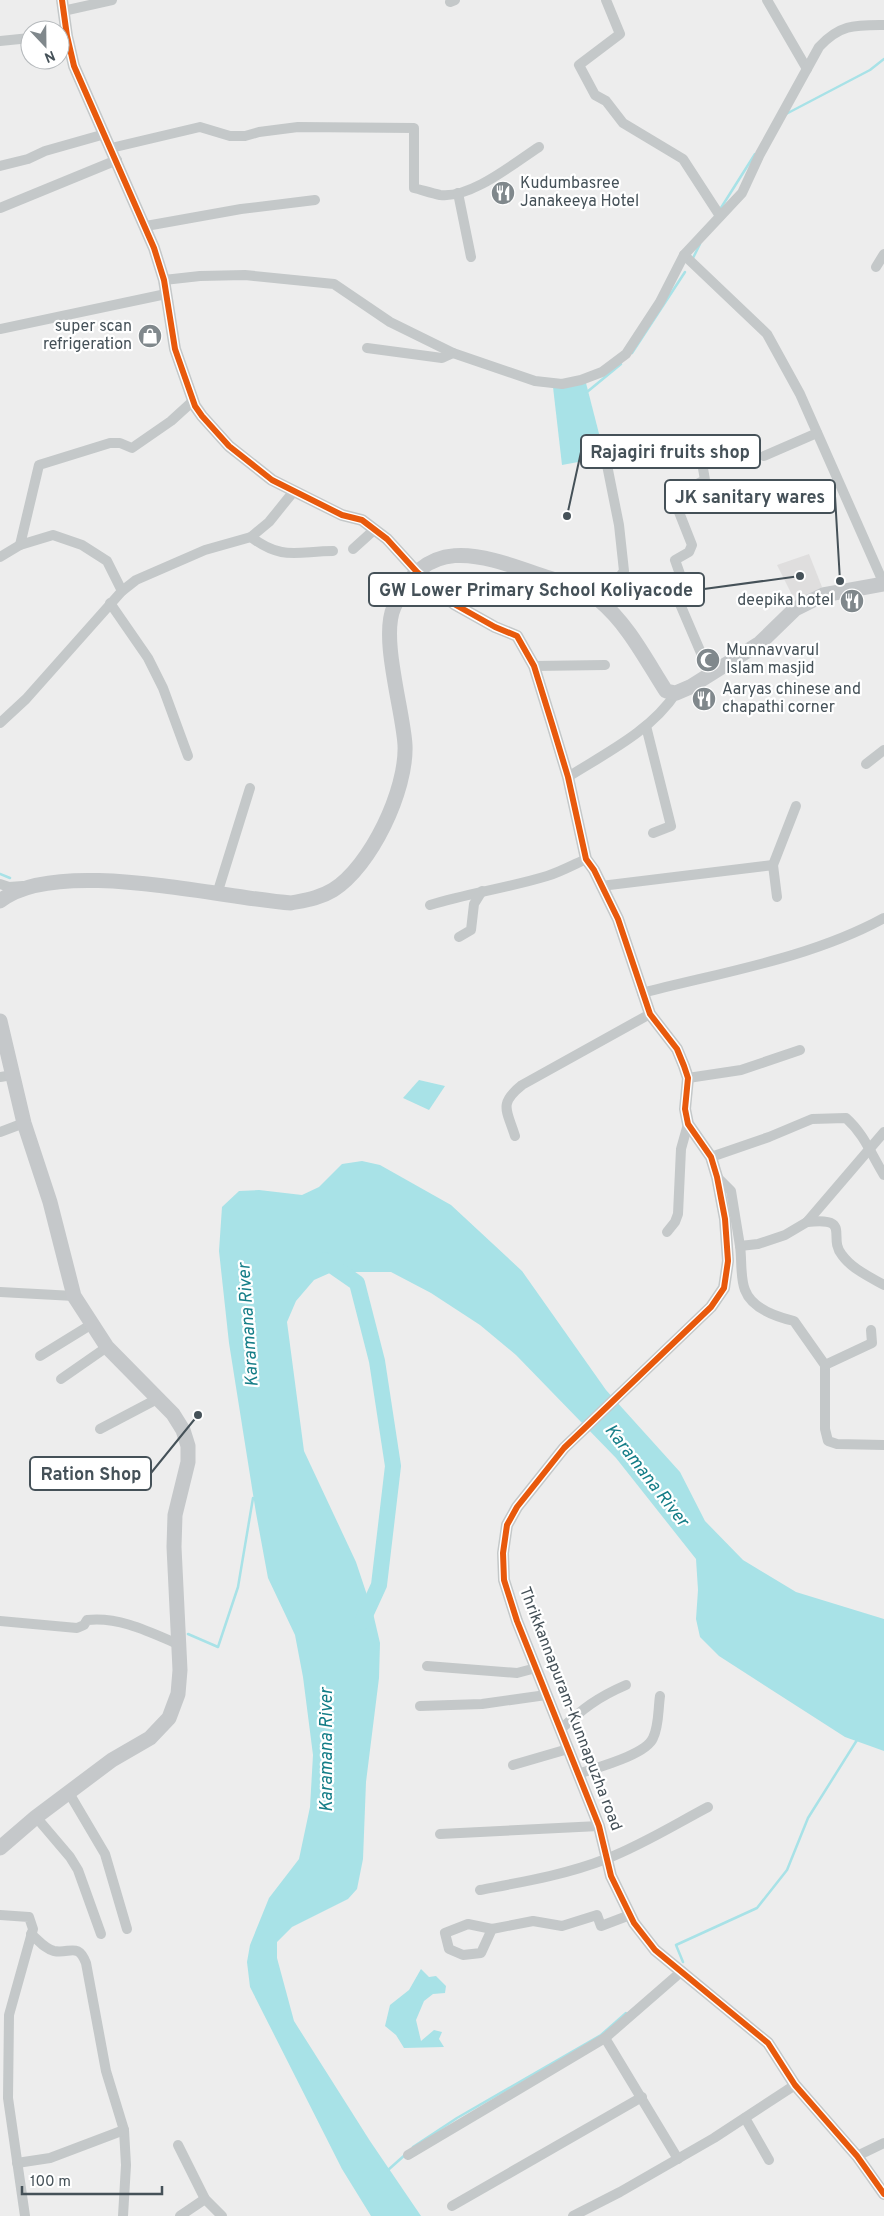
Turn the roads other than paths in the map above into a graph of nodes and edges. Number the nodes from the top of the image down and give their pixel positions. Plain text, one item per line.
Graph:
1 (112, 0) edge
2 (606, 0) edge
3 (767, 0) edge
4 (62, 5) edge
5 (62, 20) edge
6 (884, 25) edge
7 (20, 39) edge
8 (0, 41) edge
9 (70, 55) edge
10 (807, 69) junction
11 (105, 134) junction
12 (539, 147) dead end
13 (111, 148) junction
14 (117, 160) junction
15 (0, 166) edge
16 (458, 193) junction
17 (315, 200) dead end
18 (0, 208) edge
19 (718, 213) junction
20 (146, 226) junction
21 (884, 254) edge
22 (684, 255) junction
23 (471, 257) dead end
24 (876, 267) dead end
25 (164, 280) junction
26 (166, 294) junction
27 (0, 330) edge
28 (367, 348) dead end
29 (453, 353) junction
30 (193, 401) junction
31 (817, 433) junction
32 (724, 440) dead end
33 (764, 456) dead end
34 (607, 465) dead end
35 (294, 491) junction
36 (374, 530) junction
37 (251, 537) junction
38 (20, 545) junction
39 (352, 549) dead end
40 (333, 551) dead end
41 (0, 557) edge
42 (417, 572) junction
43 (884, 584) edge
44 (122, 591) junction
45 (110, 602) junction
46 (601, 602) junction
47 (605, 665) dead end
48 (534, 666) junction
49 (710, 674) junction
50 (676, 693) junction
51 (0, 723) edge
52 (646, 726) junction
53 (884, 750) edge
54 (188, 756) dead end
55 (866, 764) dead end
56 (568, 777) junction
57 (250, 788) dead end
58 (796, 806) dead end
59 (652, 833) dead end
60 (586, 859) junction
61 (773, 866) junction
62 (0, 884) edge
63 (32, 886) junction
64 (601, 886) junction
65 (482, 891) junction
66 (216, 894) junction
67 (777, 897) dead end
68 (0, 901) edge
69 (430, 905) dead end
70 (884, 918) edge
71 (459, 937) dead end
72 (642, 993) junction
73 (650, 1014) junction
74 (0, 1024) edge
75 (800, 1050) dead end
76 (7, 1076) edge
77 (688, 1078) junction
78 (24, 1123) junction
79 (688, 1124) junction
80 (0, 1132) edge
81 (884, 1132) edge
82 (515, 1136) dead end
83 (868, 1150) junction
84 (711, 1156) junction
85 (884, 1175) edge
86 (717, 1177) junction
87 (807, 1222) junction
88 (667, 1232) dead end
89 (740, 1246) junction
90 (884, 1285) edge
91 (0, 1292) edge
92 (74, 1296) junction
93 (92, 1324) junction
94 (871, 1330) dead end
95 (107, 1346) junction
96 (40, 1356) dead end
97 (824, 1366) junction
98 (61, 1380) dead end
99 (158, 1398) junction
100 (100, 1429) dead end
101 (884, 1445) edge
102 (0, 1621) edge
103 (180, 1645) junction
104 (427, 1666) dead end
105 (536, 1668) junction
106 (626, 1685) dead end
107 (546, 1695) junction
108 (660, 1696) dead end
109 (420, 1706) dead end
110 (560, 1730) junction
111 (568, 1750) junction
112 (513, 1765) dead end
113 (578, 1774) junction
114 (69, 1793) junction
115 (708, 1807) dead end
116 (36, 1817) junction
117 (599, 1826) junction
118 (440, 1834) dead end
119 (0, 1848) edge
120 (606, 1859) junction
121 (480, 1890) dead end
122 (0, 1915) edge
123 (630, 1915) junction
124 (127, 1929) dead end
125 (492, 1929) junction
126 (31, 1934) junction
127 (101, 1934) dead end
128 (682, 1971) junction
129 (605, 2038) junction
130 (795, 2085) junction
131 (642, 2097) junction
132 (745, 2118) junction
133 (124, 2130) junction
134 (884, 2143) edge
135 (178, 2145) dead end
136 (408, 2155) dead end
137 (857, 2156) junction
138 (678, 2159) junction
139 (769, 2160) dead end
140 (18, 2164) junction
141 (884, 2194) edge
142 (205, 2198) junction
143 (452, 2206) dead end
144 (585, 2213) edge
145 (25, 2216) edge
146 (123, 2216) edge
147 (180, 2216) edge
148 (222, 2216) edge
149 (573, 2216) edge

1 - 4 street
2 - 19 street
3 - 10 street
4 - 5 street
6 - 10 street
7 - 8 street
9 - 11 street
10 - 19 street
11 - 13 street
11 - 15 street
12 - 16 street
13 - 14 street
13 - 16 street
14 - 18 street
14 - 20 street
16 - 23 street
17 - 20 street
19 - 22 street
20 - 25 street
21 - 24 street
22 - 29 street
22 - 31 street
25 - 26 street
25 - 29 street
26 - 27 street
26 - 30 street
28 - 29 street
30 - 35 street
30 - 38 street
31 - 33 street
31 - 43 street
32 - 49 street
34 - 46 street
35 - 36 street
35 - 37 street
36 - 39 street
36 - 42 street
37 - 40 street
37 - 44 street
38 - 41 street
38 - 44 street
42 - 46 main road
42 - 48 street
42 - 66 main road
43 - 49 main road
44 - 45 street
45 - 51 street
45 - 54 street
46 - 50 main road
47 - 48 street
48 - 56 street
49 - 50 main road
50 - 52 street
52 - 56 street
52 - 59 street
53 - 55 street
56 - 60 street
57 - 66 street
58 - 61 street
60 - 64 street
60 - 65 street
61 - 64 street
61 - 67 street
62 - 63 street
63 - 66 main road
63 - 68 main road
64 - 72 street
65 - 69 street
65 - 71 street
70 - 72 street
72 - 73 street
73 - 77 street
73 - 82 street
74 - 76 main road
75 - 77 street
76 - 78 main road
77 - 79 street
78 - 80 street
78 - 92 main road
79 - 84 street, Thrikkannapuram-Kunnapuzha road
79 - 88 street
81 - 83 street
83 - 84 street
83 - 85 street
83 - 87 street
84 - 86 street, Thrikkannapuram-Kunnapuzha road
86 - 89 street
86 - 105 street, Thrikkannapuram-Kunnapuzha road
87 - 89 street
87 - 90 street
89 - 97 street
91 - 92 street
92 - 93 main road
93 - 95 main road
93 - 96 street
94 - 97 street
95 - 98 street
95 - 99 main road
97 - 101 street
99 - 100 street
99 - 103 main road
102 - 103 street
103 - 114 main road
104 - 105 street
105 - 107 street, Thrikkannapuram-Kunnapuzha road
106 - 110 street
107 - 109 street
107 - 110 street, Thrikkannapuram-Kunnapuzha road
108 - 113 street
110 - 111 street, Thrikkannapuram-Kunnapuzha road
111 - 112 street
111 - 113 street, Thrikkannapuram-Kunnapuzha road
113 - 117 street, Thrikkannapuram-Kunnapuzha road
114 - 116 main road
114 - 124 street
115 - 120 street
116 - 119 main road
116 - 127 street
117 - 118 street
117 - 120 street, Thrikkannapuram-Kunnapuzha road
120 - 121 street
120 - 123 street, Thrikkannapuram-Kunnapuzha road
122 - 126 street
123 - 125 street
123 - 128 street, Thrikkannapuram-Kunnapuzha road
125 - 125 street
126 - 133 street
126 - 140 street
128 - 129 street
128 - 130 street, Thrikkannapuram-Kunnapuzha road
129 - 131 street
129 - 136 street
130 - 132 street
130 - 137 street, Thrikkannapuram-Kunnapuzha road
131 - 138 street
131 - 143 street
132 - 138 street
132 - 139 street
133 - 140 street
133 - 146 street
134 - 137 street
135 - 142 street
137 - 141 street, Thrikkannapuram-Kunnapuzha road
138 - 144 street
140 - 145 street
142 - 147 street
142 - 148 street
144 - 149 street

